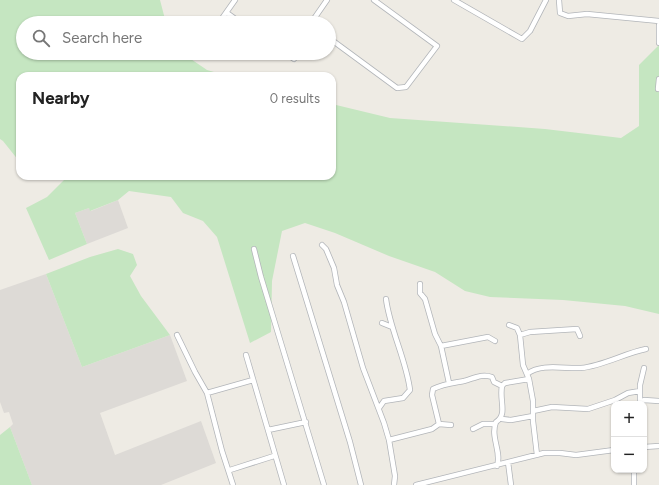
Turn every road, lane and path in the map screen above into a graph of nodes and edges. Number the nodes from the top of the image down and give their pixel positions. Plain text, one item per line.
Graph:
1 (235, 0) edge
2 (327, 0) edge
3 (374, 0) edge
4 (455, 0) edge
5 (546, 0) edge
6 (559, 0) edge
7 (380, 2) edge
8 (227, 13) junction
9 (224, 16) edge
10 (231, 16) edge
11 (316, 16) edge
12 (659, 21) edge
13 (659, 26) edge
14 (336, 43) edge
15 (659, 43) edge
16 (659, 79) edge
17 (658, 89) edge
18 (322, 245) dead end
19 (254, 249) dead end
20 (293, 256) dead end
21 (420, 284) dead end
22 (386, 299) dead end
23 (382, 323) dead end
24 (509, 325) dead end
25 (392, 326) junction
26 (177, 335) dead end
27 (520, 335) junction
28 (580, 336) dead end
29 (495, 341) dead end
30 (441, 346) junction
31 (646, 349) dead end
32 (246, 355) dead end
33 (644, 368) dead end
34 (527, 374) junction
35 (529, 379) junction
36 (253, 380) junction
37 (449, 383) junction
38 (502, 386) junction
39 (640, 391) junction
40 (207, 392) junction
41 (640, 401) edge
42 (643, 401) edge
43 (659, 401) edge
44 (379, 408) junction
45 (533, 413) junction
46 (502, 419) junction
47 (306, 422) junction
48 (440, 424) junction
49 (495, 424) junction
50 (451, 425) dead end
51 (473, 429) dead end
52 (268, 430) junction
53 (390, 440) junction
54 (659, 446) edge
55 (647, 447) edge
56 (611, 450) edge
57 (537, 455) junction
58 (274, 456) junction
59 (508, 462) junction
60 (497, 466) junction
61 (230, 470) junction
62 (634, 473) edge
63 (233, 485) edge
64 (284, 485) edge
65 (324, 485) edge
66 (361, 485) edge
67 (394, 485) edge
68 (416, 485) edge
69 (511, 485) edge
70 (634, 485) edge

1 - 8 street
2 - 11 street
3 - 7 street
4 - 5 street
6 - 12 street
7 - 14 street
8 - 9 street
8 - 10 street
13 - 15 street
16 - 17 street
18 - 44 street
19 - 47 street
20 - 66 street
21 - 30 street
22 - 25 street
23 - 25 street
24 - 27 street
25 - 44 street
26 - 40 street
27 - 28 street
27 - 34 street
29 - 30 street
30 - 37 street
31 - 34 street
32 - 36 street
33 - 39 street
34 - 35 street
35 - 38 street
35 - 45 street
36 - 40 street
36 - 52 street
37 - 38 street
37 - 48 street
38 - 46 street
39 - 41 street
39 - 45 street
40 - 61 street
42 - 43 street
44 - 53 street
45 - 46 street
45 - 57 street
46 - 49 street
47 - 52 street
47 - 65 street
48 - 50 street
48 - 53 street
49 - 51 street
49 - 60 street
52 - 58 street
53 - 67 street
54 - 55 street
56 - 57 street
57 - 59 street
58 - 61 street
58 - 64 street
59 - 60 street
59 - 69 street
60 - 68 street
61 - 63 street
62 - 70 street

